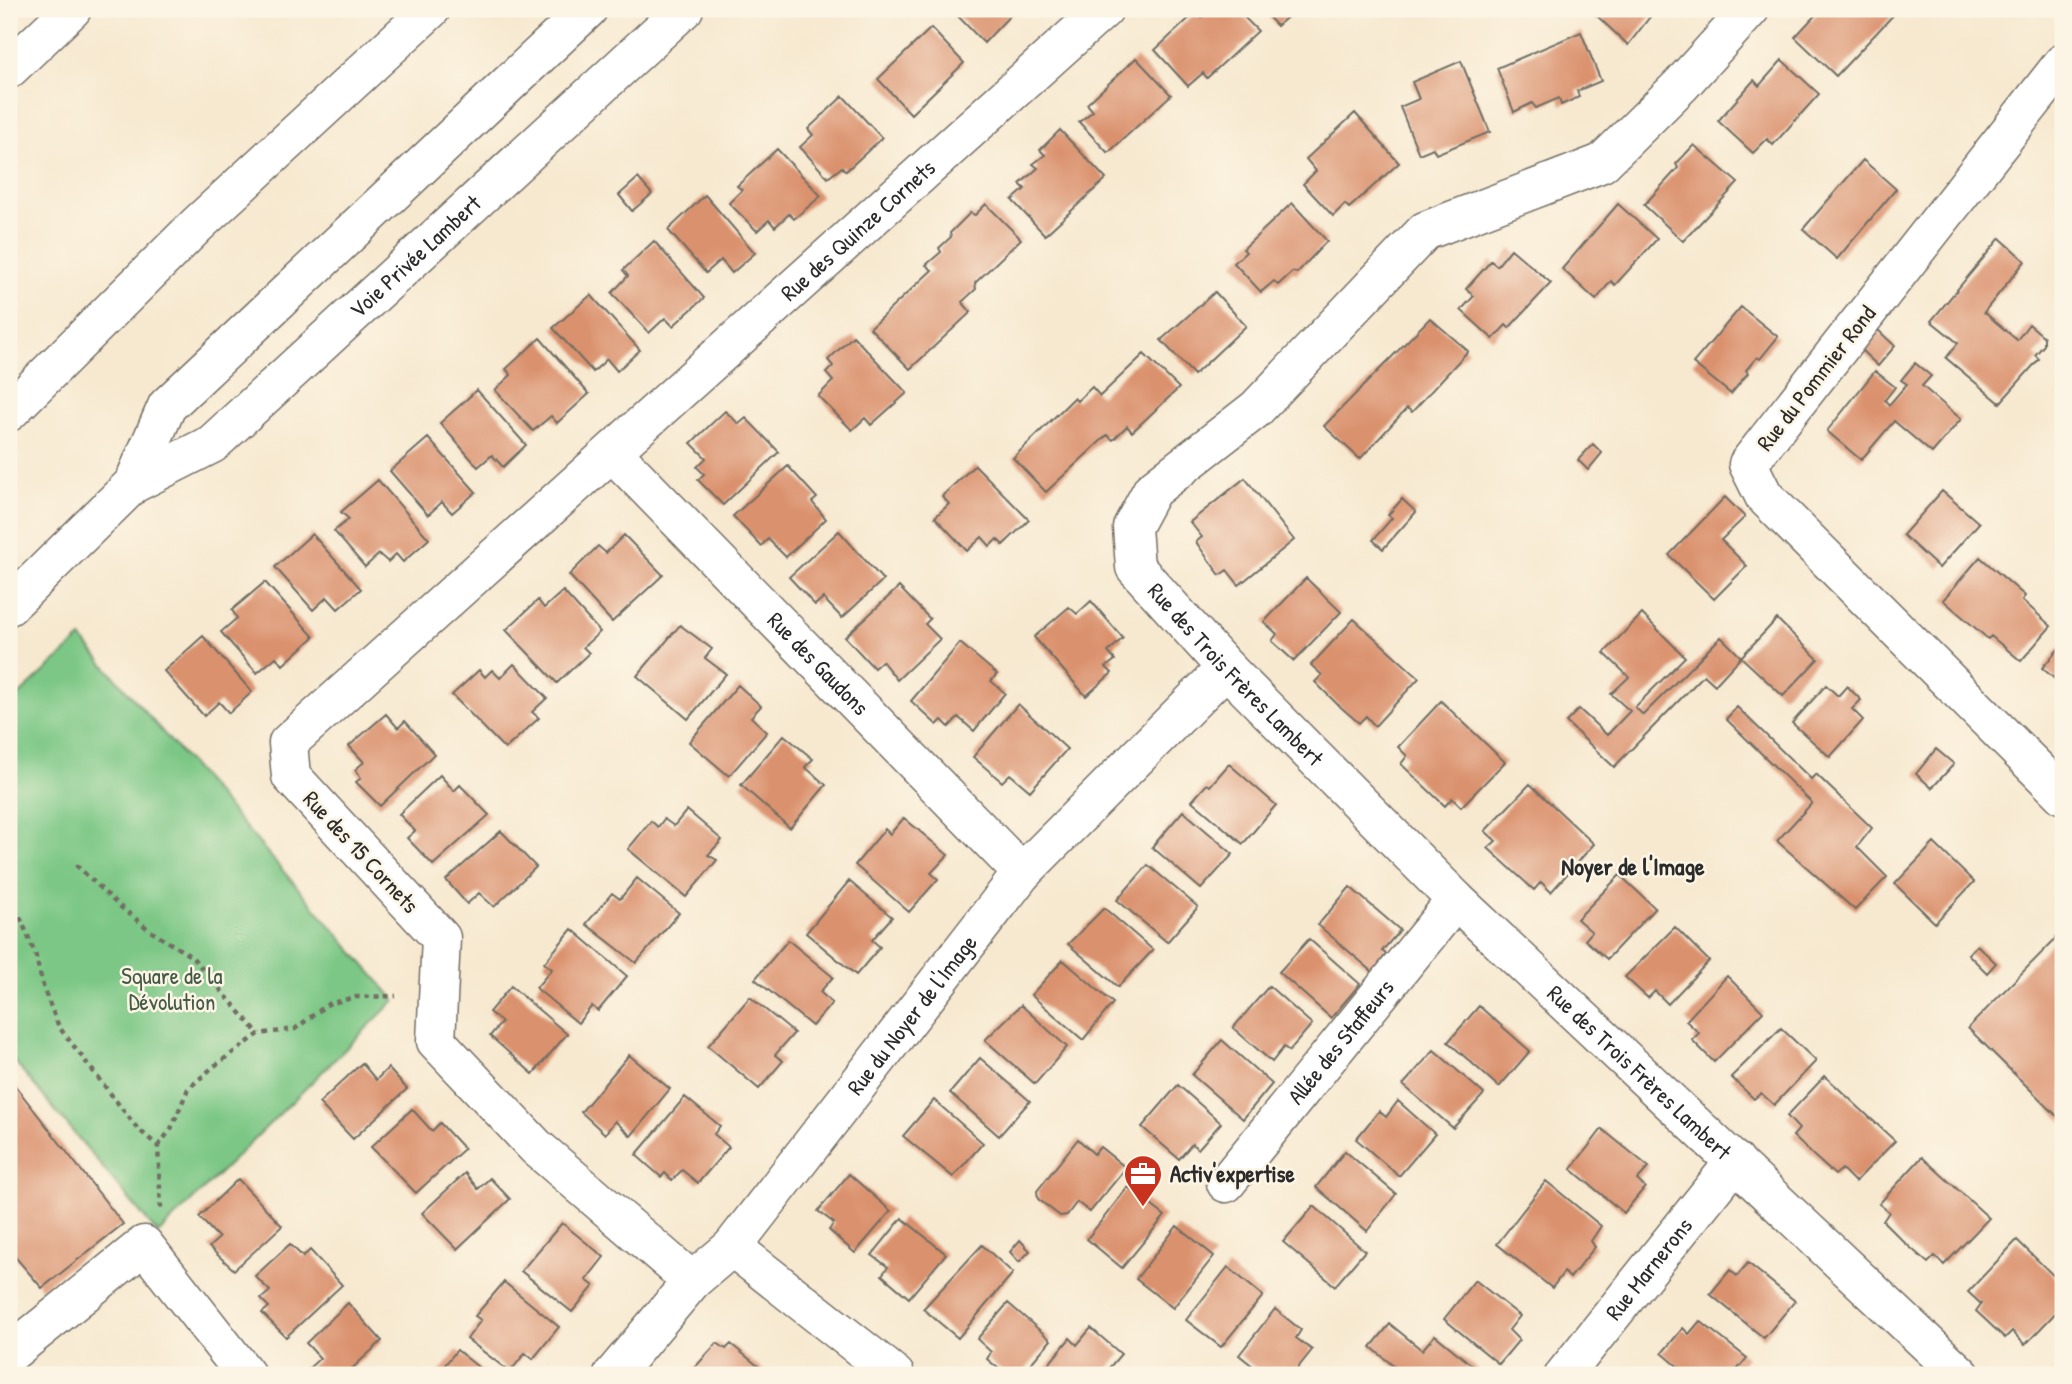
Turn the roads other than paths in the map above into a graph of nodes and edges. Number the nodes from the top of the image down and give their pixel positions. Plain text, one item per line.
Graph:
1 (72, 9) edge
2 (431, 9) edge
3 (588, 9) edge
4 (684, 9) edge
5 (1104, 9) edge
6 (1750, 9) edge
7 (2063, 63) edge
8 (9, 69) edge
9 (9, 412) edge
10 (613, 453) junction
11 (133, 484) junction
12 (9, 606) edge
13 (1226, 668) junction
14 (2063, 794) edge
15 (1022, 873) junction
16 (1456, 900) junction
17 (1735, 1161) junction
18 (1226, 1183) dead end
19 (732, 1247) junction
20 (692, 1281) junction
21 (9, 1354) edge
22 (246, 1375) edge
23 (613, 1375) edge
24 (895, 1375) edge
25 (1564, 1375) edge
26 (1961, 1375) edge

1 - 8 street
2 - 9 street
3 - 11 street, Voie Privée Lambert
4 - 11 street, Voie Privée Lambert
5 - 10 street, Rue des Quinze Cornets
6 - 13 street, Rue des Trois Frères Lambert
7 - 14 street, Rue du Pommier Rond
10 - 15 street, Rue des Gaudons
10 - 20 street, Rue des 15 Cornets
11 - 12 street, Voie Privée Lambert
13 - 15 street, Rue du Noyer de l'Image
13 - 16 street, Rue des Trois Frères Lambert
15 - 19 street, Rue du Noyer de l'Image
16 - 17 street, Rue des Trois Frères Lambert
16 - 18 street, Allée des Staffeurs
17 - 25 street, Rue Marnerons
17 - 26 street, Rue des Trois Frères Lambert
19 - 20 street, Rue du Noyer de l'Image
19 - 24 street
20 - 23 street, Rue du Noyer de l'Image
21 - 22 street

